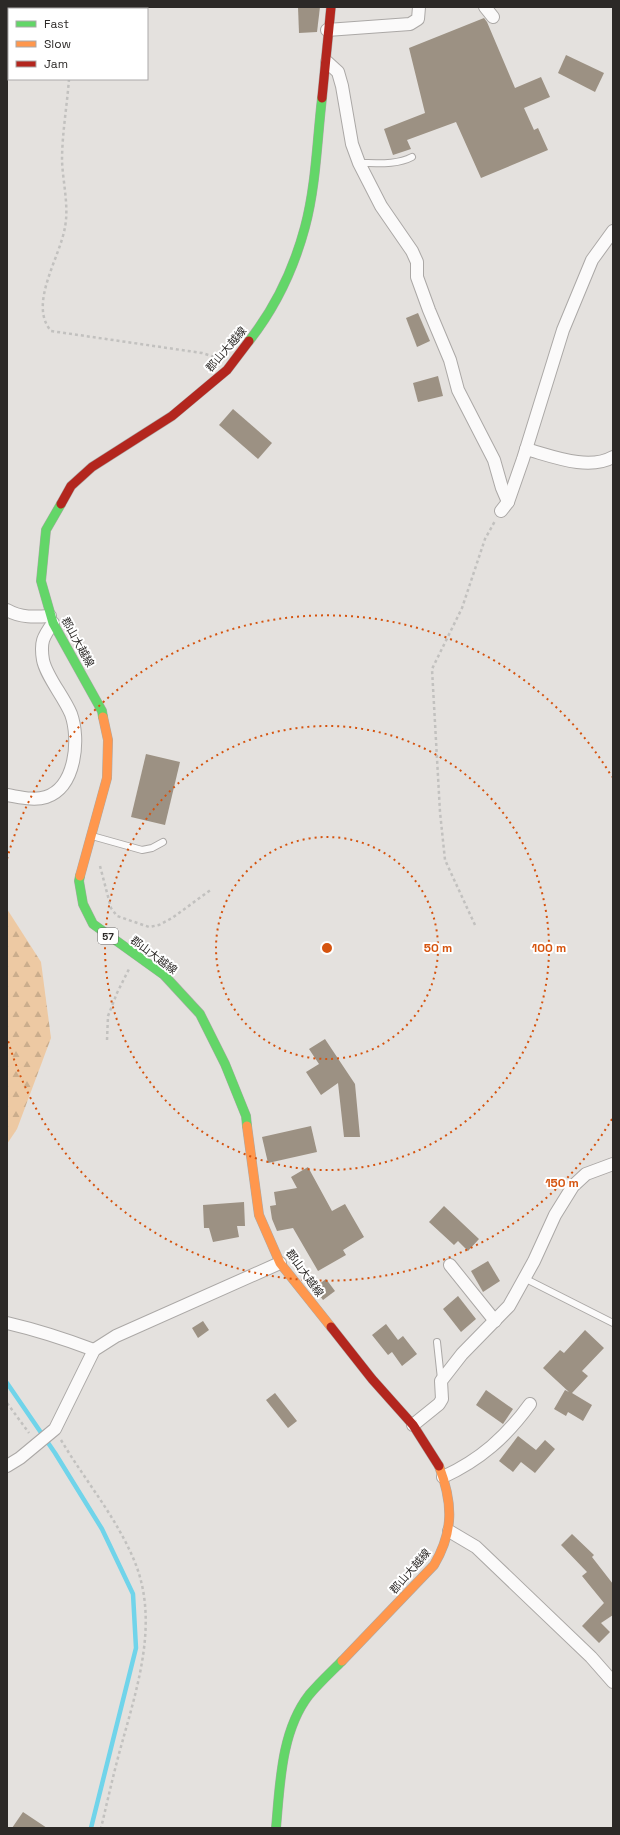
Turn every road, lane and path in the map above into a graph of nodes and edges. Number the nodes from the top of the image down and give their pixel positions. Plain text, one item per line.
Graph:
1 (331, 7) edge
2 (419, 7) edge
3 (484, 7) edge
4 (492, 17) dead end
5 (327, 30) junction
6 (327, 62) junction
7 (69, 80) edge
8 (412, 157) dead end
9 (360, 163) junction
10 (613, 231) edge
11 (233, 363) junction
12 (526, 449) junction
13 (613, 456) edge
14 (505, 507) junction
15 (7, 610) edge
16 (52, 619) junction
17 (7, 795) edge
18 (90, 836) junction
19 (163, 842) dead end
20 (87, 848) junction
21 (212, 889) dead end
22 (475, 925) dead end
23 (136, 956) junction
24 (107, 1040) dead end
25 (613, 1164) edge
26 (280, 1263) junction
27 (450, 1265) dead end
28 (524, 1278) junction
29 (495, 1321) junction
30 (613, 1323) edge
31 (7, 1324) edge
32 (437, 1342) dead end
33 (94, 1350) junction
34 (441, 1381) junction
35 (7, 1403) edge
36 (530, 1404) dead end
37 (413, 1425) junction
38 (54, 1430) junction
39 (38, 1443) junction
40 (7, 1466) edge
41 (443, 1477) junction
42 (449, 1531) junction
43 (613, 1682) edge
44 (101, 1828) edge
45 (276, 1828) edge

1 - 5 main road, 郡山大越線 / 57
2 - 5 street
3 - 4 street
5 - 6 main road, 郡山大越線 / 57
6 - 9 street
6 - 11 main road, 郡山大越線 / 57
7 - 11 path
8 - 9 lane
9 - 14 street
10 - 12 street
11 - 16 main road, 郡山大越線 / 57
12 - 13 street
12 - 14 street
14 - 22 path
15 - 16 street
16 - 17 street
16 - 18 main road, 郡山大越線 / 57
18 - 19 lane
18 - 20 main road, 郡山大越線 / 57
20 - 21 path
20 - 23 main road, 郡山大越線 / 57
23 - 24 path
23 - 26 main road, 郡山大越線 / 57
25 - 28 street
26 - 33 street
26 - 37 main road, 郡山大越線 / 57
27 - 29 street
28 - 29 street
28 - 30 lane
29 - 34 street
31 - 33 street
32 - 34 lane
33 - 38 street
34 - 37 street
35 - 39 path
36 - 41 street
37 - 41 main road, 郡山大越線 / 57
38 - 39 street
38 - 44 path
39 - 40 street
41 - 42 main road, 郡山大越線 / 57
42 - 43 street
42 - 45 main road, 郡山大越線 / 57

